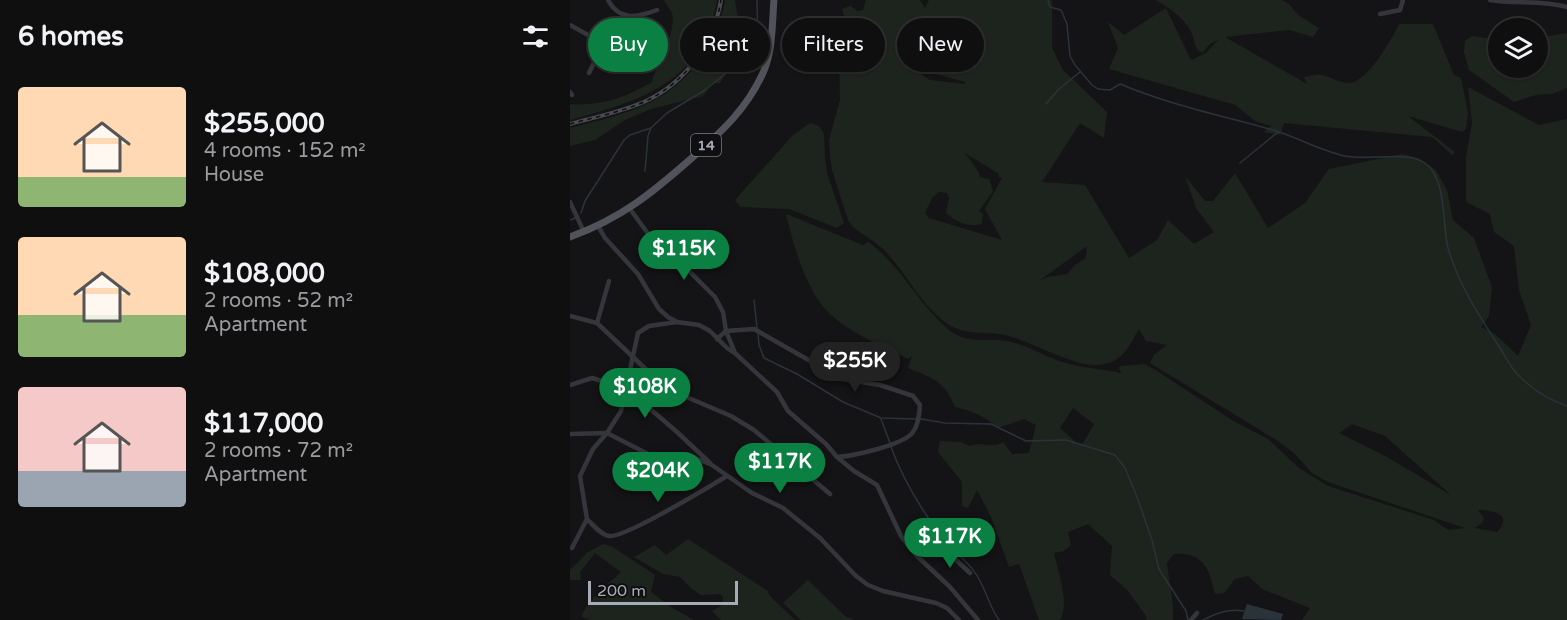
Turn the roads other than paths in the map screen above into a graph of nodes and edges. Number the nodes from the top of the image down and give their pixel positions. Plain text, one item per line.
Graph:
1 (608, 0) edge
2 (774, 0) edge
3 (1403, 0) edge
4 (1490, 0) edge
5 (1567, 7) edge
6 (657, 10) dead end
7 (1380, 14) dead end
8 (570, 25) edge
9 (589, 73) dead end
10 (570, 202) edge
11 (630, 209) junction
12 (598, 226) junction
13 (584, 232) junction
14 (570, 237) edge
15 (609, 281) dead end
16 (570, 316) edge
17 (677, 322) junction
18 (597, 323) junction
19 (726, 331) junction
20 (717, 339) junction
21 (736, 354) junction
22 (633, 356) junction
23 (570, 385) edge
24 (627, 389) junction
25 (606, 433) junction
26 (570, 434) edge
27 (837, 457) junction
28 (712, 465) junction
29 (727, 476) junction
30 (830, 494) dead end
31 (587, 519) junction
32 (966, 536) dead end
33 (908, 544) junction
34 (572, 548) dead end
35 (944, 549) junction
36 (970, 573) dead end
37 (1197, 613) dead end
38 (959, 620) edge
39 (978, 620) edge
40 (1191, 620) edge

1 - 6 street
2 - 11 main road, 14
3 - 7 street
4 - 5 street
8 - 9 street
10 - 13 street
11 - 12 main road, 14
11 - 19 street
12 - 13 main road, 14
12 - 17 street
13 - 14 main road, 14
15 - 18 street
16 - 18 street
17 - 20 street
17 - 22 street
18 - 22 street
19 - 20 street
19 - 21 street
19 - 27 street
20 - 21 street
21 - 27 street
22 - 24 street
22 - 30 street
23 - 24 street
24 - 25 street
24 - 28 street
25 - 26 street
25 - 28 street
25 - 31 street
27 - 33 street
28 - 29 street
29 - 31 street
29 - 38 street
31 - 34 street
32 - 35 street
33 - 35 street
33 - 39 street
35 - 36 street
37 - 40 street

